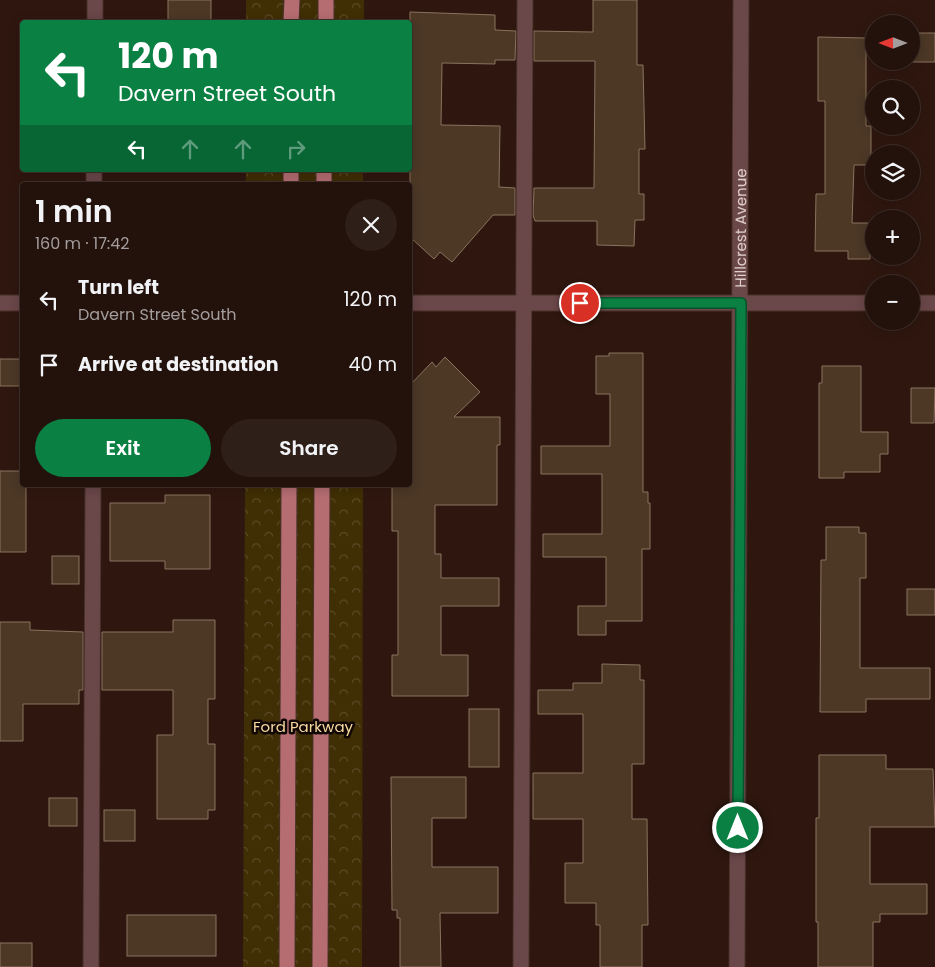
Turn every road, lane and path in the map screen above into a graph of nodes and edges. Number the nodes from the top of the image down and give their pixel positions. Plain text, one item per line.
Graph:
1 (95, 0) edge
2 (292, 0) edge
3 (326, 0) edge
4 (525, 0) edge
5 (741, 0) edge
6 (95, 20) edge
7 (291, 20) edge
8 (326, 20) edge
9 (0, 303) edge
10 (20, 303) edge
11 (412, 303) edge
12 (524, 303) junction
13 (741, 303) junction
14 (865, 303) edge
15 (920, 303) edge
16 (935, 303) edge
17 (93, 487) edge
18 (289, 487) edge
19 (322, 487) edge
20 (91, 967) edge
21 (287, 967) edge
22 (320, 967) edge
23 (521, 967) edge
24 (737, 967) edge

1 - 6 street
2 - 7 main road
3 - 8 main road
4 - 12 street
5 - 13 street, Hillcrest Avenue
9 - 10 street
11 - 12 street
12 - 13 street
12 - 23 street
13 - 14 street
13 - 24 street, Hillcrest Avenue
15 - 16 street
17 - 20 street
18 - 21 main road
19 - 22 main road

